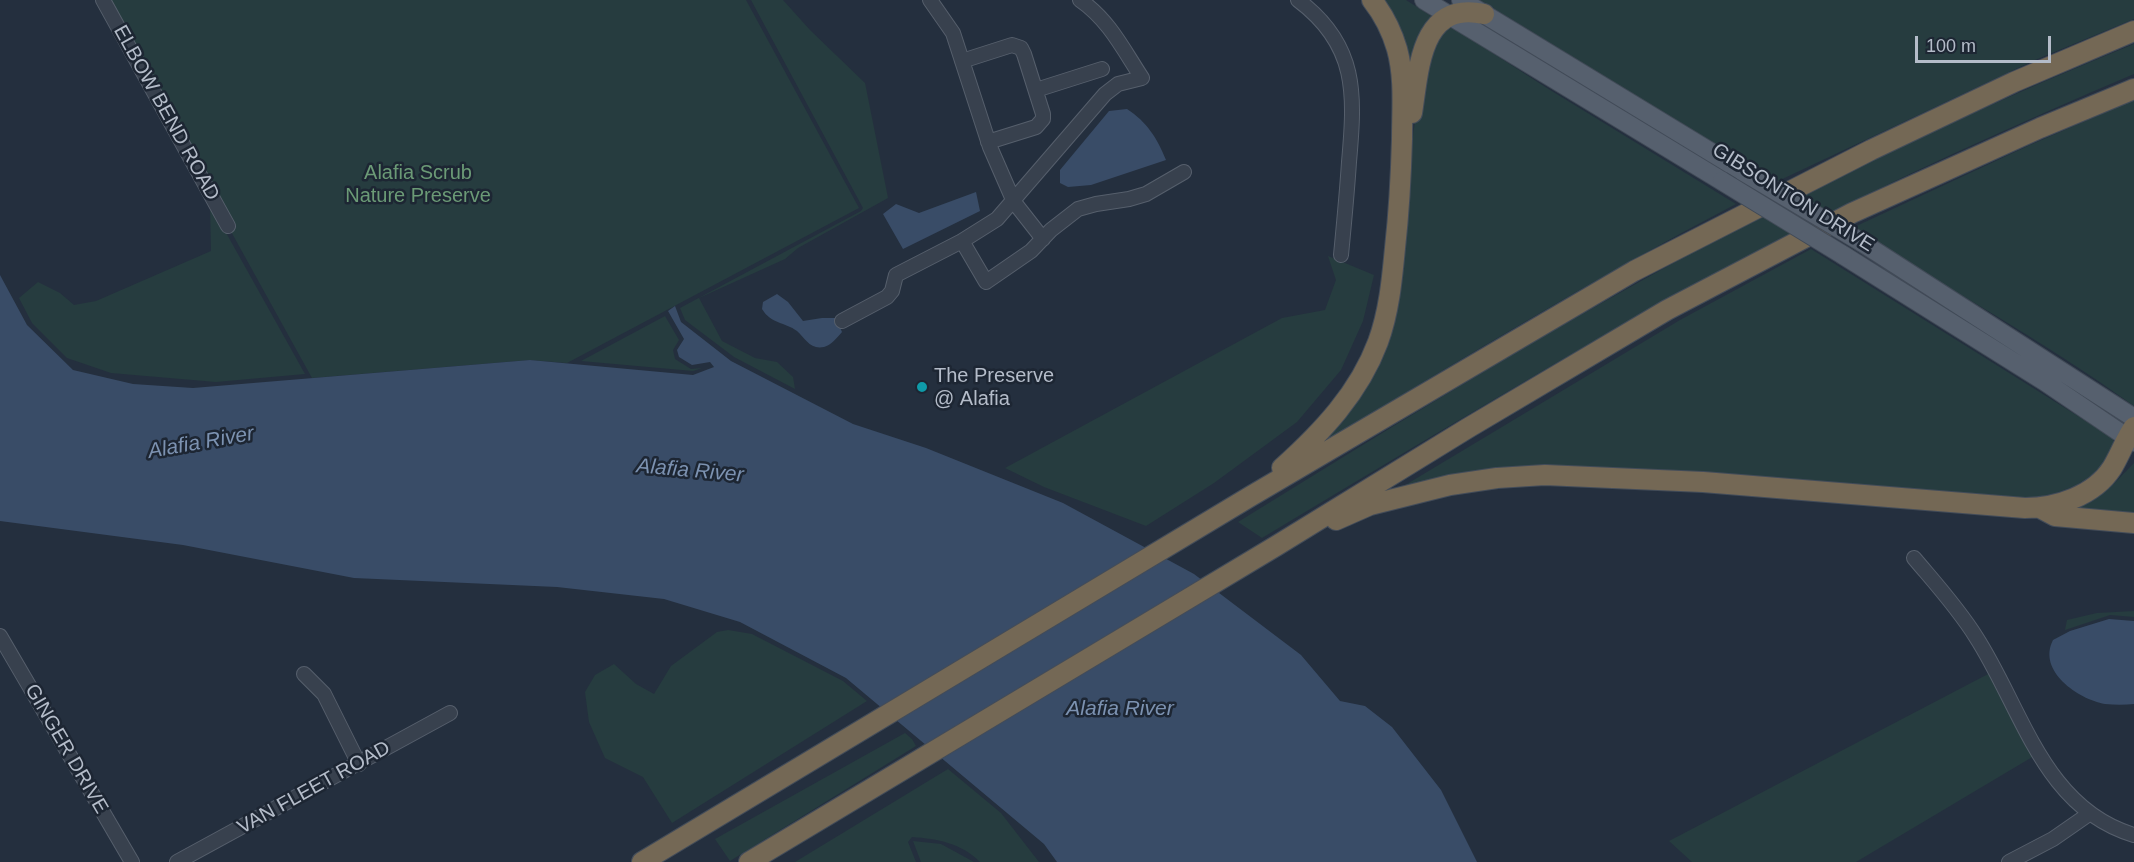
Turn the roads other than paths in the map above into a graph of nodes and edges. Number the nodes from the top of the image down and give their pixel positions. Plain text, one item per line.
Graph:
1 (103, 0) edge
2 (930, 0) edge
3 (1080, 0) edge
4 (1298, 0) edge
5 (1372, 0) edge
6 (1424, 0) edge
7 (1457, 6) edge
8 (1478, 22) junction
9 (2134, 31) edge
10 (962, 61) junction
11 (1102, 69) dead end
12 (2134, 89) edge
13 (1036, 90) junction
14 (988, 142) junction
15 (1184, 172) dead end
16 (1401, 175) junction
17 (1014, 202) junction
18 (228, 226) dead end
19 (1043, 239) junction
20 (962, 241) junction
21 (1341, 255) dead end
22 (842, 321) dead end
23 (2132, 431) edge
24 (2134, 457) edge
25 (2107, 474) junction
26 (1251, 496) junction
27 (2040, 508) junction
28 (2134, 523) edge
29 (1281, 542) junction
30 (1914, 558) dead end
31 (0, 636) edge
32 (304, 674) dead end
33 (450, 713) dead end
34 (359, 764) junction
35 (2089, 814) junction
36 (2134, 835) edge
37 (132, 862) edge
38 (177, 862) edge
39 (642, 862) edge
40 (749, 862) edge
41 (2009, 862) edge

1 - 18 street, ELBOW BEND ROAD
2 - 10 street
3 - 17 street
4 - 21 street
5 - 16 highway
6 - 7 main road
7 - 8 highway
7 - 16 highway
8 - 23 main road, GIBSONTON DRIVE, bridge
8 - 23 main road, GIBSONTON DRIVE, bridge
9 - 26 highway
10 - 13 street
10 - 14 street
11 - 13 street
12 - 29 highway
13 - 14 street
14 - 17 street
15 - 19 street
16 - 26 highway
17 - 19 street
17 - 20 street
19 - 20 street
20 - 22 street
23 - 25 highway
24 - 25 highway
25 - 27 highway
26 - 39 highway
27 - 28 highway
27 - 29 highway
29 - 40 highway
30 - 35 street
31 - 37 street, GINGER DRIVE
32 - 34 street
33 - 34 street, VAN FLEET ROAD
34 - 38 street, VAN FLEET ROAD
35 - 36 street
35 - 41 street

